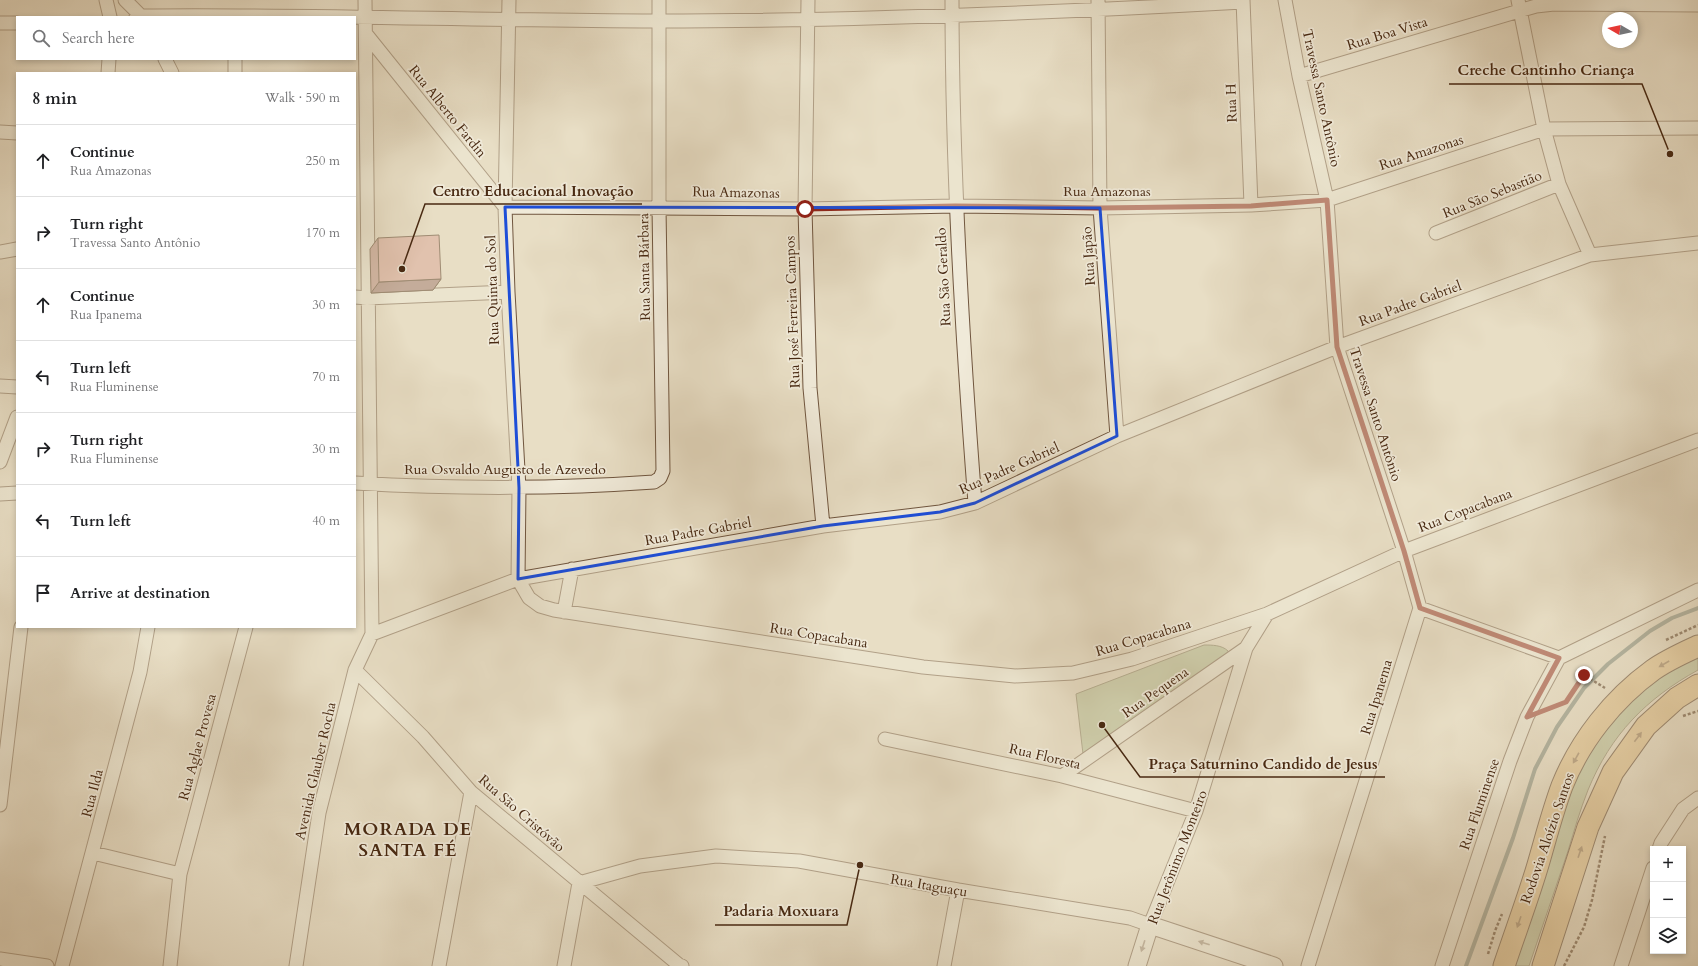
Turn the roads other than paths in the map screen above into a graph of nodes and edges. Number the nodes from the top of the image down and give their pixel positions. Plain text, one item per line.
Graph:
1 (106, 0) edge
2 (126, 0) edge
3 (365, 0) edge
4 (509, 0) edge
5 (659, 0) edge
6 (808, 0) edge
7 (952, 0) edge
8 (1285, 0) edge
9 (1243, 1) edge
10 (1098, 5) edge
11 (1520, 5) edge
12 (1698, 5) edge
13 (952, 15) junction
14 (110, 16) edge
15 (139, 16) edge
16 (356, 17) edge
17 (365, 17) junction
18 (508, 20) junction
19 (808, 20) junction
20 (660, 21) junction
21 (0, 23) edge
22 (16, 23) edge
23 (366, 34) junction
24 (109, 60) edge
25 (166, 60) edge
26 (235, 60) edge
27 (108, 72) edge
28 (172, 72) edge
29 (235, 72) edge
30 (1299, 76) junction
31 (1698, 128) edge
32 (1544, 129) junction
33 (0, 132) edge
34 (16, 133) edge
35 (1559, 184) junction
36 (1327, 200) junction
37 (955, 206) junction
38 (1251, 206) junction
39 (505, 207) junction
40 (659, 207) junction
41 (1100, 208) junction
42 (805, 209) junction
43 (1436, 233) dead end
44 (1698, 243) edge
45 (16, 249) edge
46 (0, 252) edge
47 (1590, 255) junction
48 (508, 292) junction
49 (361, 298) edge
50 (1337, 347) junction
51 (0, 386) edge
52 (16, 387) edge
53 (16, 420) edge
54 (1117, 436) junction
55 (1698, 440) edge
56 (0, 462) edge
57 (654, 482) joint
58 (356, 483) edge
59 (371, 484) junction
60 (519, 488) junction
61 (16, 493) edge
62 (0, 494) edge
63 (975, 503) junction
64 (823, 526) junction
65 (1404, 551) junction
66 (572, 570) junction
67 (518, 579) junction
68 (1698, 590) edge
69 (1420, 608) junction
70 (564, 612) junction
71 (1267, 614) junction
72 (21, 628) edge
73 (148, 628) edge
74 (246, 628) edge
75 (372, 634) junction
76 (1698, 646) edge
77 (1246, 648) junction
78 (1559, 658) junction
79 (355, 670) junction
80 (1698, 685) edge
81 (885, 739) dead end
82 (1062, 776) junction
83 (471, 792) junction
84 (1698, 798) edge
85 (0, 805) edge
86 (1196, 811) junction
87 (1660, 846) edge
88 (93, 853) junction
89 (180, 874) junction
90 (1650, 877) edge
91 (579, 883) junction
92 (958, 890) junction
93 (1150, 925) junction
94 (0, 959) edge
95 (47, 966) edge
96 (62, 966) edge
97 (170, 966) edge
98 (296, 966) edge
99 (439, 966) edge
100 (564, 966) edge
101 (680, 966) edge
102 (944, 966) edge
103 (1137, 966) edge
104 (1274, 966) edge
105 (1308, 966) edge
106 (1442, 966) edge
107 (1504, 966) edge
108 (1543, 966) edge
109 (1621, 966) edge

1 - 14 street
2 - 15 street
3 - 17 street
4 - 18 street, Rua Quinta do Sol
5 - 20 street, Rua Santa Bárbara
6 - 19 street, Rua José Ferreira Campos
7 - 13 street, Rua São Geraldo
8 - 30 street, Travessa Santo Antônio
9 - 10 street
9 - 38 street, Rua H
10 - 13 street
10 - 41 street, Rua Japão
11 - 12 street, Rua Boa Vista
11 - 30 street, Rua Boa Vista
11 - 32 street, Rua São Sebastião
13 - 19 street
13 - 37 street, Rua São Geraldo
16 - 17 street
17 - 18 street
17 - 23 street
18 - 20 street
18 - 39 street, Rua Quinta do Sol
19 - 20 street
19 - 42 street, Rua José Ferreira Campos
20 - 40 street, Rua Santa Bárbara
21 - 22 street
23 - 39 street, Rua Alberto Fardin
23 - 49 street
24 - 27 street
25 - 28 street
26 - 29 street
30 - 36 street, Travessa Santo Antônio
31 - 32 street, Rua Amazonas
32 - 35 street, Rua São Sebastião
32 - 36 street, Rua Amazonas
33 - 34 street
35 - 43 street, Rua São Sebastião
35 - 47 street, Rua São Sebastião
36 - 38 street, Rua Amazonas
36 - 50 street, Travessa Santo Antônio
37 - 41 street, Rua Amazonas
37 - 42 street, Rua Amazonas
37 - 63 street, Rua São Geraldo
38 - 41 street, Rua Amazonas
39 - 40 street, Rua Amazonas
39 - 48 street, Rua Quinta do Sol
40 - 42 street, Rua Amazonas
40 - 57 street, Rua Santa Bárbara
41 - 54 street, Rua Japão
42 - 64 street, Rua José Ferreira Campos
44 - 47 street
45 - 46 street
47 - 50 street, Rua Padre Gabriel
48 - 49 street
48 - 60 street, Rua Quinta do Sol
49 - 59 street
50 - 54 street, Rua Padre Gabriel
50 - 65 street, Travessa Santo Antônio
51 - 52 street
53 - 56 street
54 - 63 street, Rua Padre Gabriel
55 - 65 street, Rua Copacabana
57 - 60 street, Rua Osvaldo Augusto de Azevedo
58 - 59 street, Rua Osvaldo Augusto de Azevedo
59 - 60 street, Rua Osvaldo Augusto de Azevedo
59 - 75 street
60 - 67 street, Rua Quinta do Sol
61 - 62 street
63 - 64 street, Rua Padre Gabriel
64 - 66 street, Rua Padre Gabriel
65 - 69 street
65 - 71 street, Rua Copacabana
66 - 67 street, Rua Padre Gabriel
66 - 70 street
67 - 70 street, Rua Copacabana
67 - 75 street, Rua Padre Gabriel
68 - 78 street
69 - 78 street
69 - 105 street, Rua Ipanema
70 - 71 street, Rua Copacabana
71 - 77 street, Rua Jerônimo Monteiro
72 - 85 street
73 - 88 street, Rua Ilda
74 - 89 street, Rua Aglae Provesa
75 - 79 street, Avenida Glauber Rocha
76 -> 107 main road, Rodovia Aloízio Santos
77 - 82 street, Rua Pequena
77 - 86 street, Rua Jerônimo Monteiro
78 - 106 street, Rua Fluminense
79 - 83 street, Rua São Cristóvão
79 - 98 street, Avenida Glauber Rocha
108 -> 80 main road
81 - 82 street, Rua Floresta
82 - 86 street, Rua Floresta
83 - 91 street, Rua São Cristóvão
83 - 99 street
84 - 87 street
86 - 93 street, Rua Jerônimo Monteiro
88 - 89 street
88 - 96 street, Rua Ilda
89 - 97 street, Rua Aglae Provesa
90 - 109 street
91 - 92 street, Rua Itaguaçu
91 - 100 street
91 - 101 street, Rua São Cristóvão
92 - 93 street, Rua Itaguaçu
92 - 102 street
93 -> 103 street, Rua Jerônimo Monteiro
104 -> 93 street, Rua Itaguaçu
94 - 95 street

